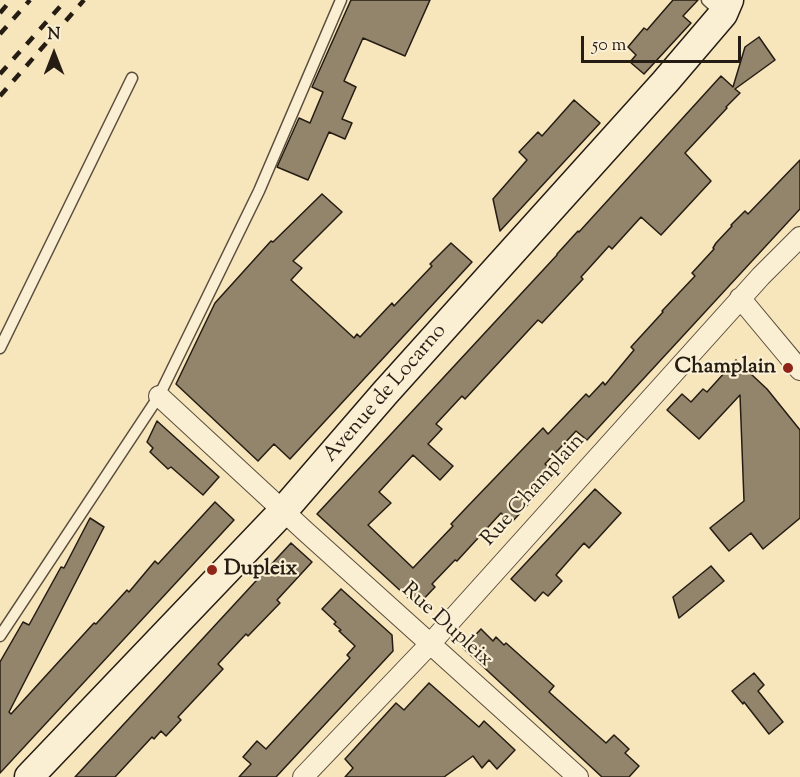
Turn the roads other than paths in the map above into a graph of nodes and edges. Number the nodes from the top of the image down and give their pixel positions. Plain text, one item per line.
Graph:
1 (342, 0) edge
2 (720, 5) edge
3 (132, 78) dead end
4 (800, 237) edge
5 (740, 298) junction
6 (0, 348) edge
7 (800, 370) edge
8 (159, 396) junction
9 (283, 511) junction
10 (0, 636) edge
11 (430, 644) junction
12 (29, 777) edge
13 (303, 777) edge
14 (578, 777) edge

1 - 8 lane
2 - 9 street, Avenue de Locarno
3 - 6 lane
4 - 5 street, Rue Champlain
5 - 7 street
5 - 11 street, Rue Champlain
8 - 9 street, Rue Dupleix
8 - 10 lane
9 - 11 street, Rue Dupleix
9 - 12 street, Avenue de Locarno
11 - 13 street, Rue Champlain
11 - 14 street, Rue Dupleix

